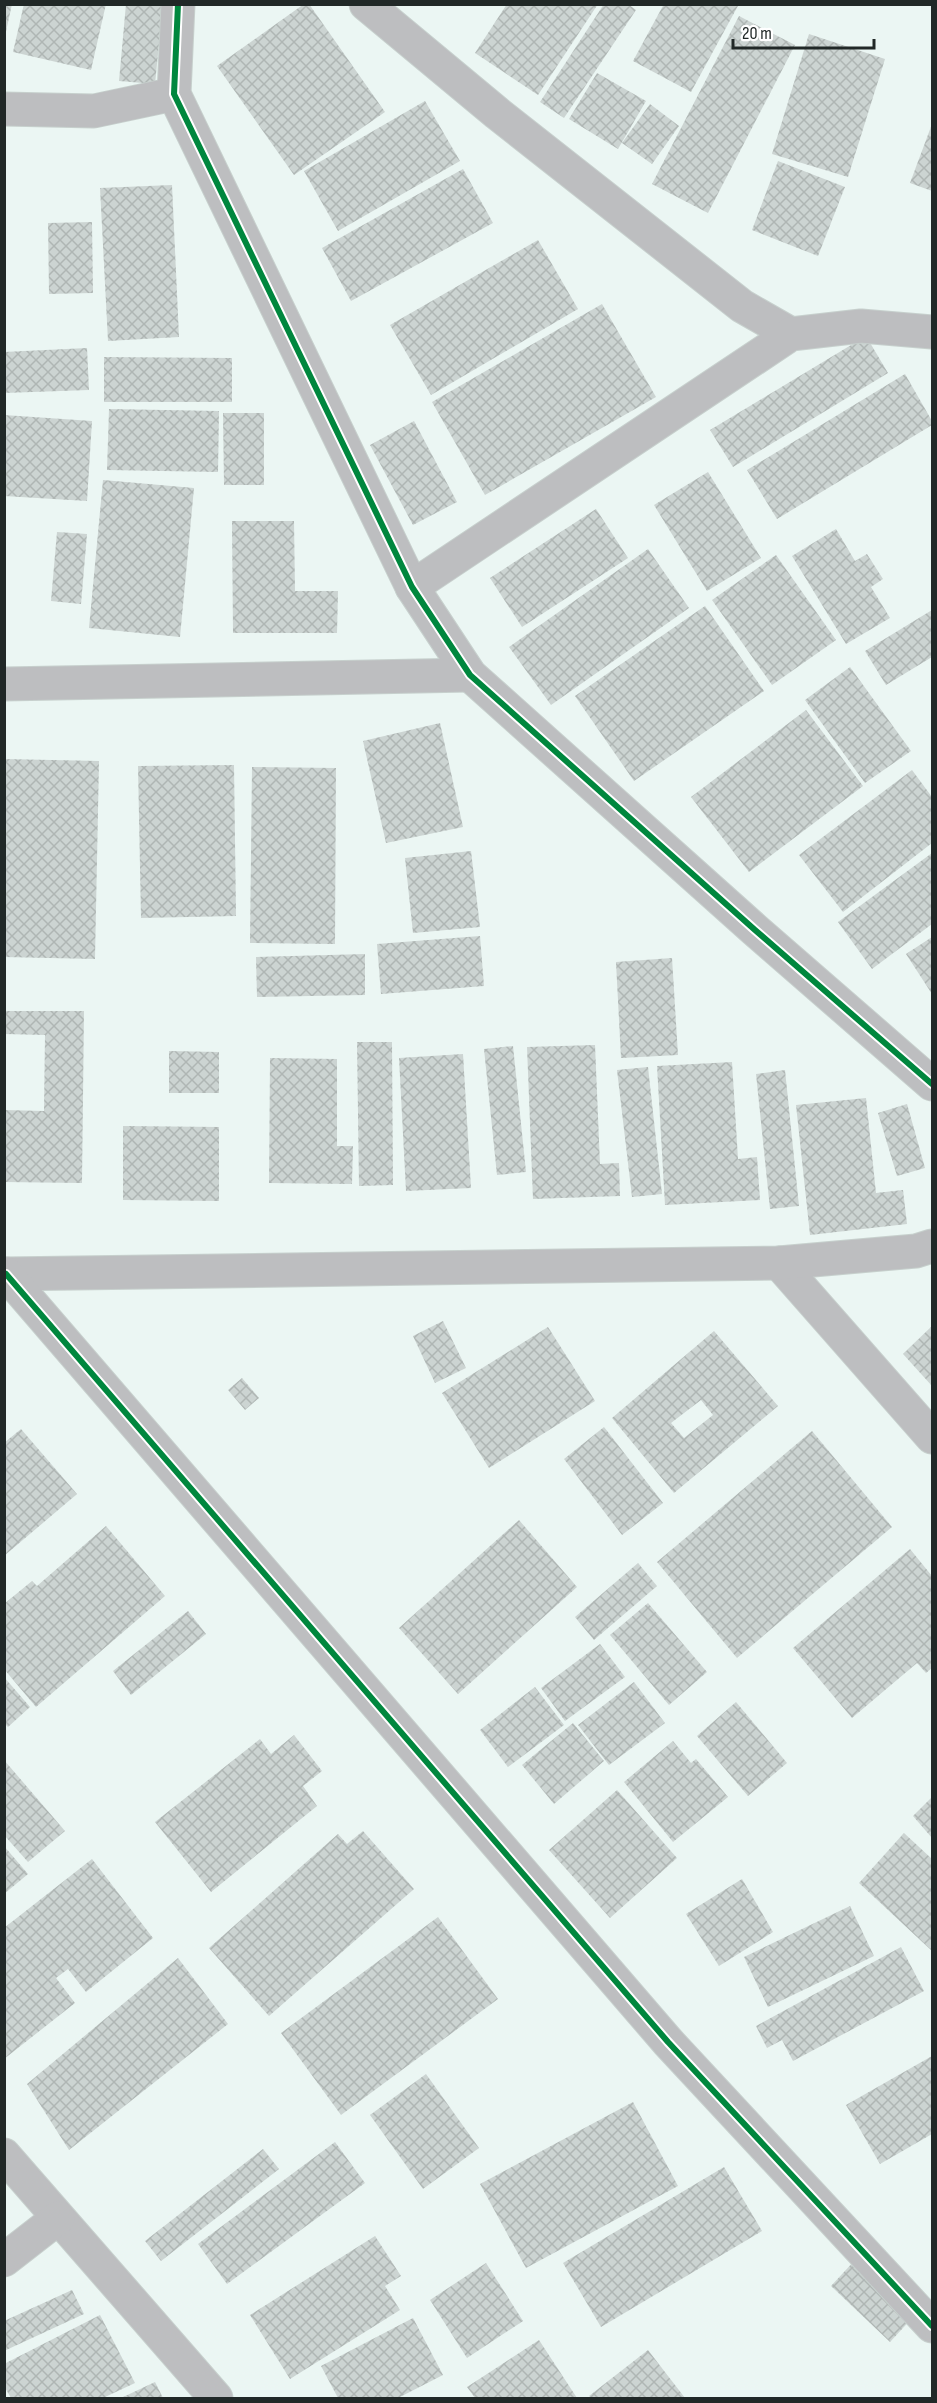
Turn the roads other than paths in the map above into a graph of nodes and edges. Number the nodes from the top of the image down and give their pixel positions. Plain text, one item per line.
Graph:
1 (178, 4) edge
2 (366, 4) edge
3 (174, 94) junction
4 (4, 109) edge
5 (933, 332) edge
6 (791, 334) junction
7 (412, 587) junction
8 (470, 675) junction
9 (4, 684) edge
10 (933, 1084) edge
11 (933, 1246) edge
12 (779, 1263) junction
13 (5, 1274) edge
14 (933, 1437) edge
15 (4, 2155) edge
16 (58, 2218) junction
17 (4, 2260) edge
18 (933, 2326) edge
19 (216, 2398) edge

1 - 3 street
2 - 6 street
3 - 4 street
3 - 7 street
5 - 6 street
6 - 7 street
7 - 8 street
8 - 9 street
8 - 10 street
11 - 12 street
12 - 13 street
12 - 14 street
13 - 18 street
15 - 16 street
16 - 17 street
16 - 19 street

